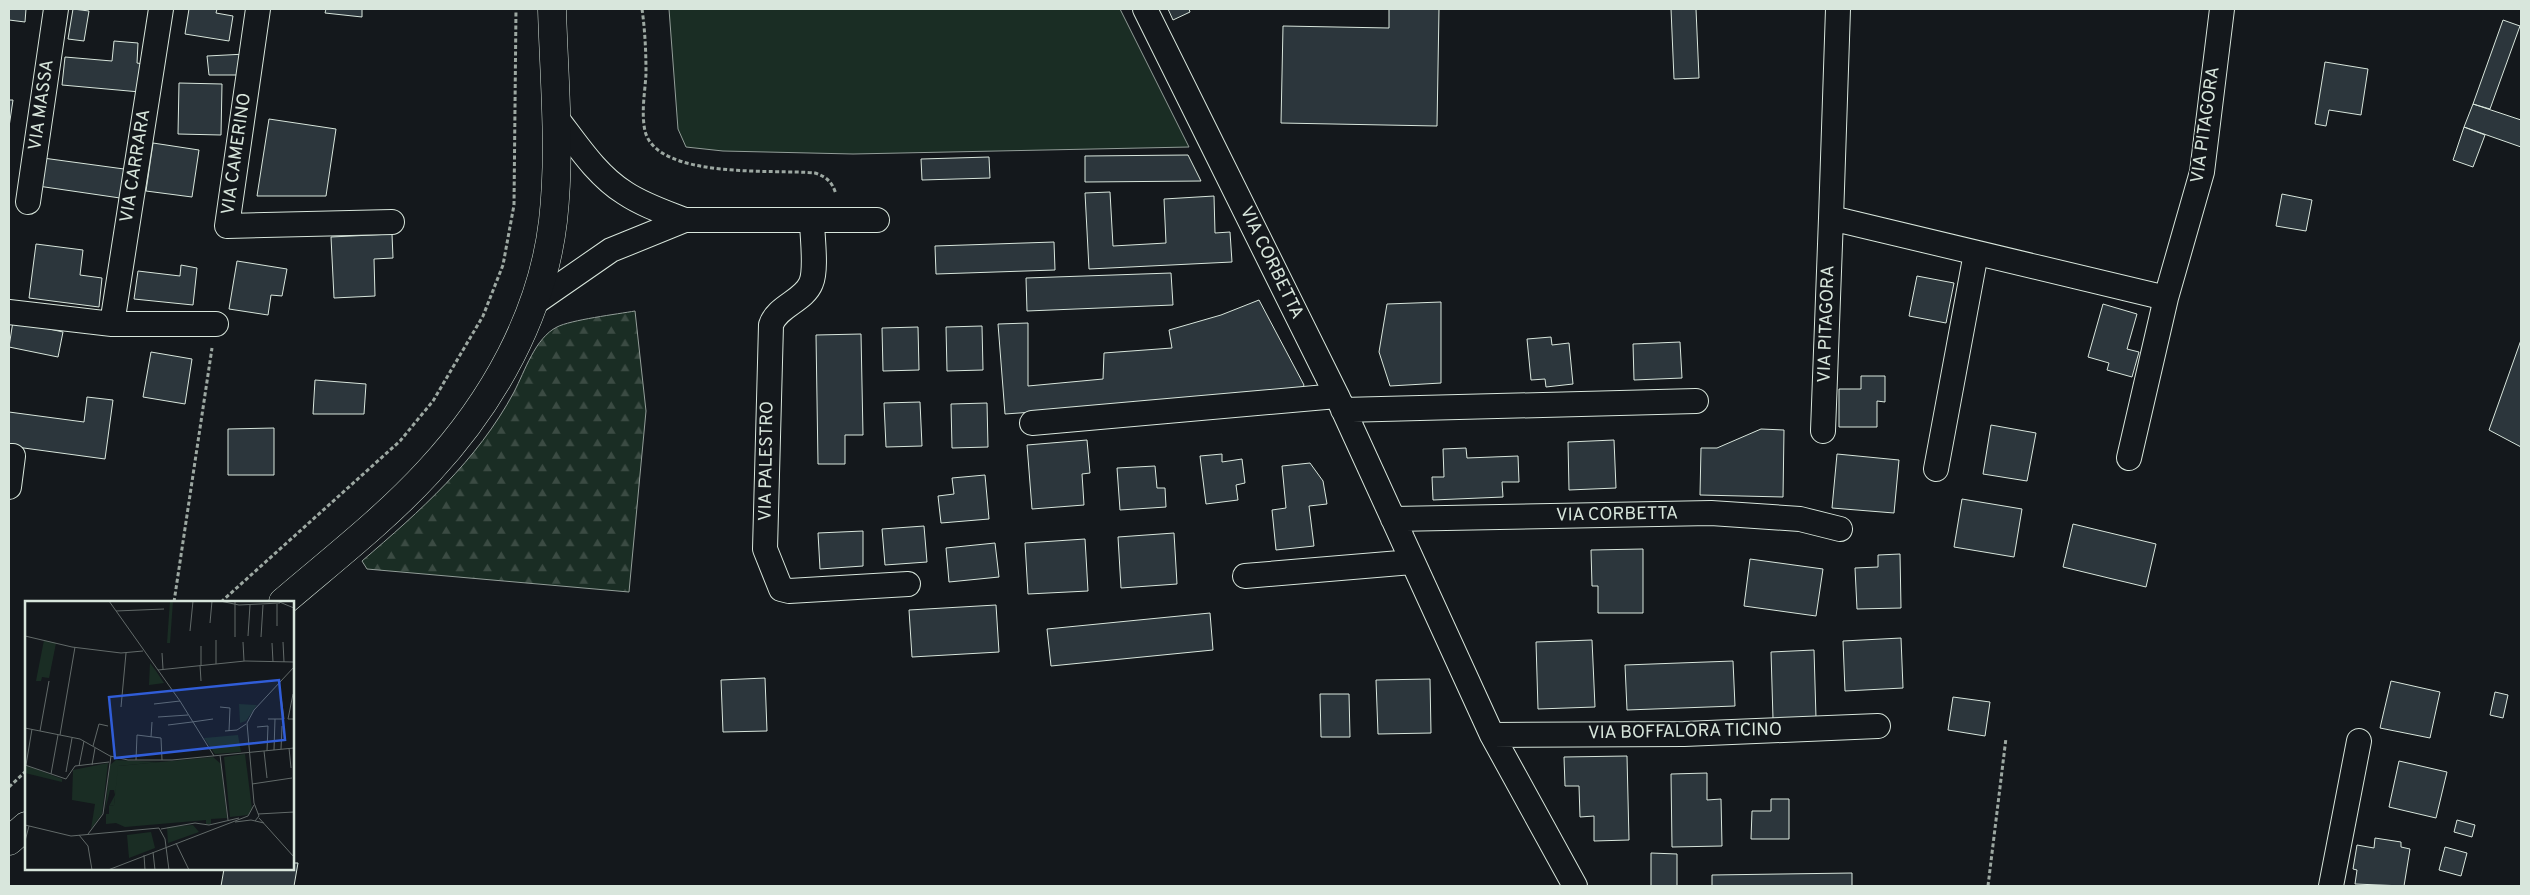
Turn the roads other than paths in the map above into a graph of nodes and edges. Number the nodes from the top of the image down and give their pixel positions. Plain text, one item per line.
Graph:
1 (56, 9) edge
2 (161, 9) edge
3 (258, 9) edge
4 (552, 9) edge
5 (1145, 9) edge
6 (1838, 9) edge
7 (2222, 9) edge
8 (555, 116) junction
9 (28, 202) dead end
10 (1831, 218) junction
11 (684, 220) junction
12 (812, 220) junction
13 (877, 220) dead end
14 (392, 222) dead end
15 (1976, 253) junction
16 (2166, 298) junction
17 (533, 304) junction
18 (9, 312) edge
19 (112, 324) junction
20 (216, 324) road end
21 (1696, 401) dead end
22 (1340, 403) junction
23 (1032, 423) dead end
24 (1823, 431) dead end
25 (9, 456) edge
26 (2129, 458) dead end
27 (1936, 469) dead end
28 (9, 486) edge
29 (1393, 519) junction
30 (1840, 528) dead end
31 (1412, 562) junction
32 (1245, 576) dead end
33 (908, 584) dead end
34 (284, 601) edge
35 (1878, 726) dead end
36 (1492, 735) junction
37 (2359, 741) dead end
38 (25, 827) edge
39 (9, 841) edge
40 (1575, 886) edge
41 (2330, 886) edge

1 - 9 street, VIA MASSA
2 - 19 street, VIA CARRARA
3 - 14 street, VIA CAMERINO
4 - 8 street
5 - 22 street, VIA CORBETTA
6 - 10 street, VIA PITAGORA
7 - 16 street, VIA PITAGORA
8 - 11 street
8 - 17 street
10 - 15 street
10 - 24 street, VIA PITAGORA
11 - 12 street
11 - 17 street
12 - 13 street
12 - 33 street, VIA PALESTRO
15 - 16 street
15 - 27 street
16 - 26 street, VIA PITAGORA
17 - 34 street
18 - 19 street
19 - 20 street
21 - 22 street
22 - 23 street
22 - 29 street, VIA CORBETTA
25 - 28 street
29 - 30 street, VIA CORBETTA
29 - 31 street, VIA CORBETTA
31 - 32 street
31 - 36 street, VIA CORBETTA
35 - 36 street, VIA BOFFALORA TICINO
36 - 40 street, VIA CORBETTA
37 - 41 street
38 - 39 street

